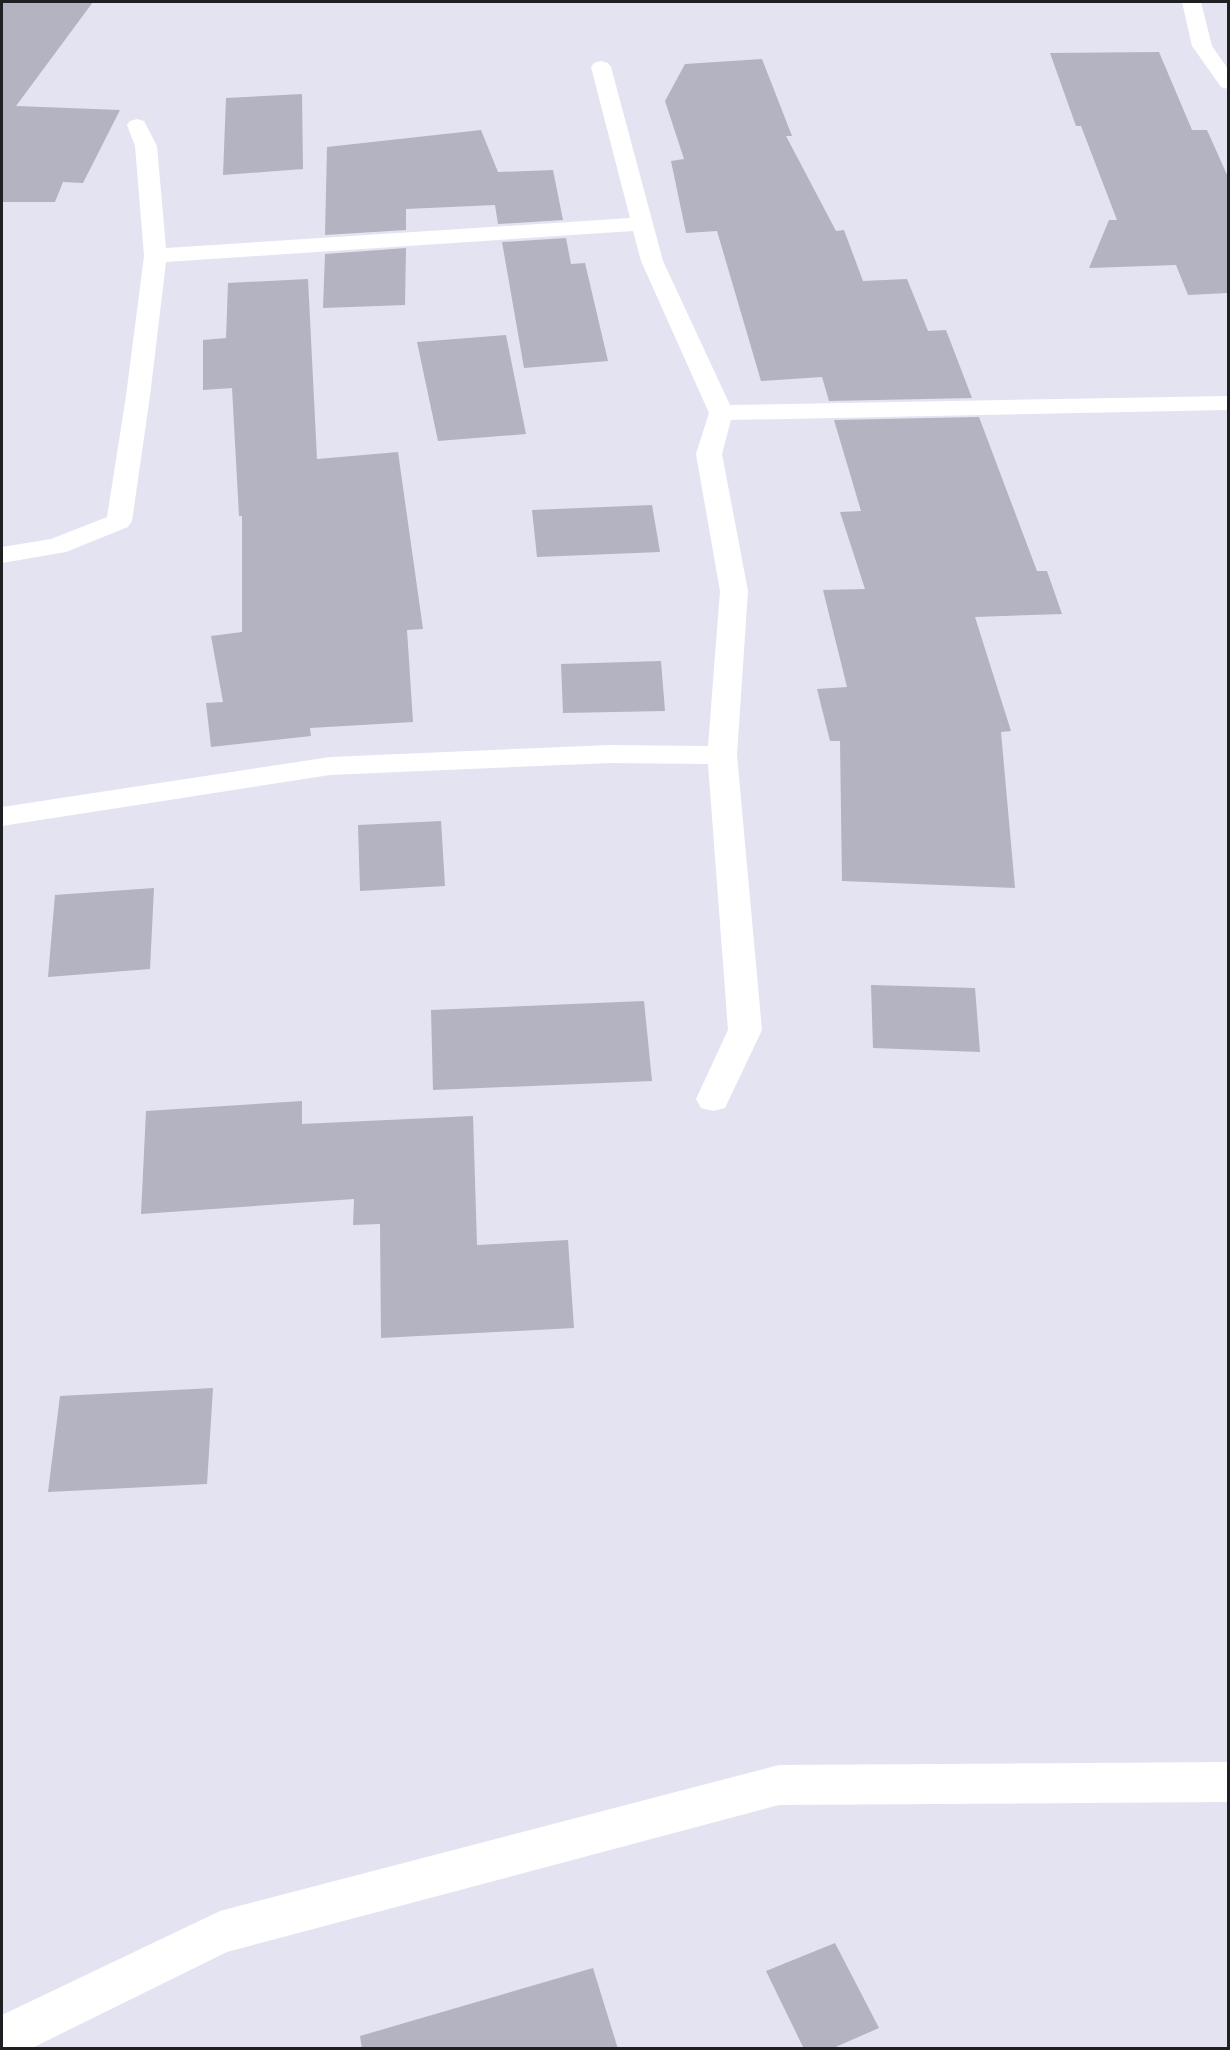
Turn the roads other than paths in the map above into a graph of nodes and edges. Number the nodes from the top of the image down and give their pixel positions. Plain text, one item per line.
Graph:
1 (1191, 2) edge
2 (601, 67) dead end
3 (1228, 83) edge
4 (137, 125) dead end
5 (641, 224) junction
6 (155, 256) junction
7 (1228, 403) edge
8 (721, 413) junction
9 (2, 555) edge
10 (722, 755) junction
11 (2, 817) edge
12 (712, 1098) dead end
13 (1228, 1782) edge
14 (2, 2038) edge

1 - 3 street
2 - 5 street
4 - 6 street
5 - 6 street
5 - 8 street
6 - 9 street
7 - 8 street
8 - 10 street
10 - 11 street
10 - 12 street
13 - 14 street

